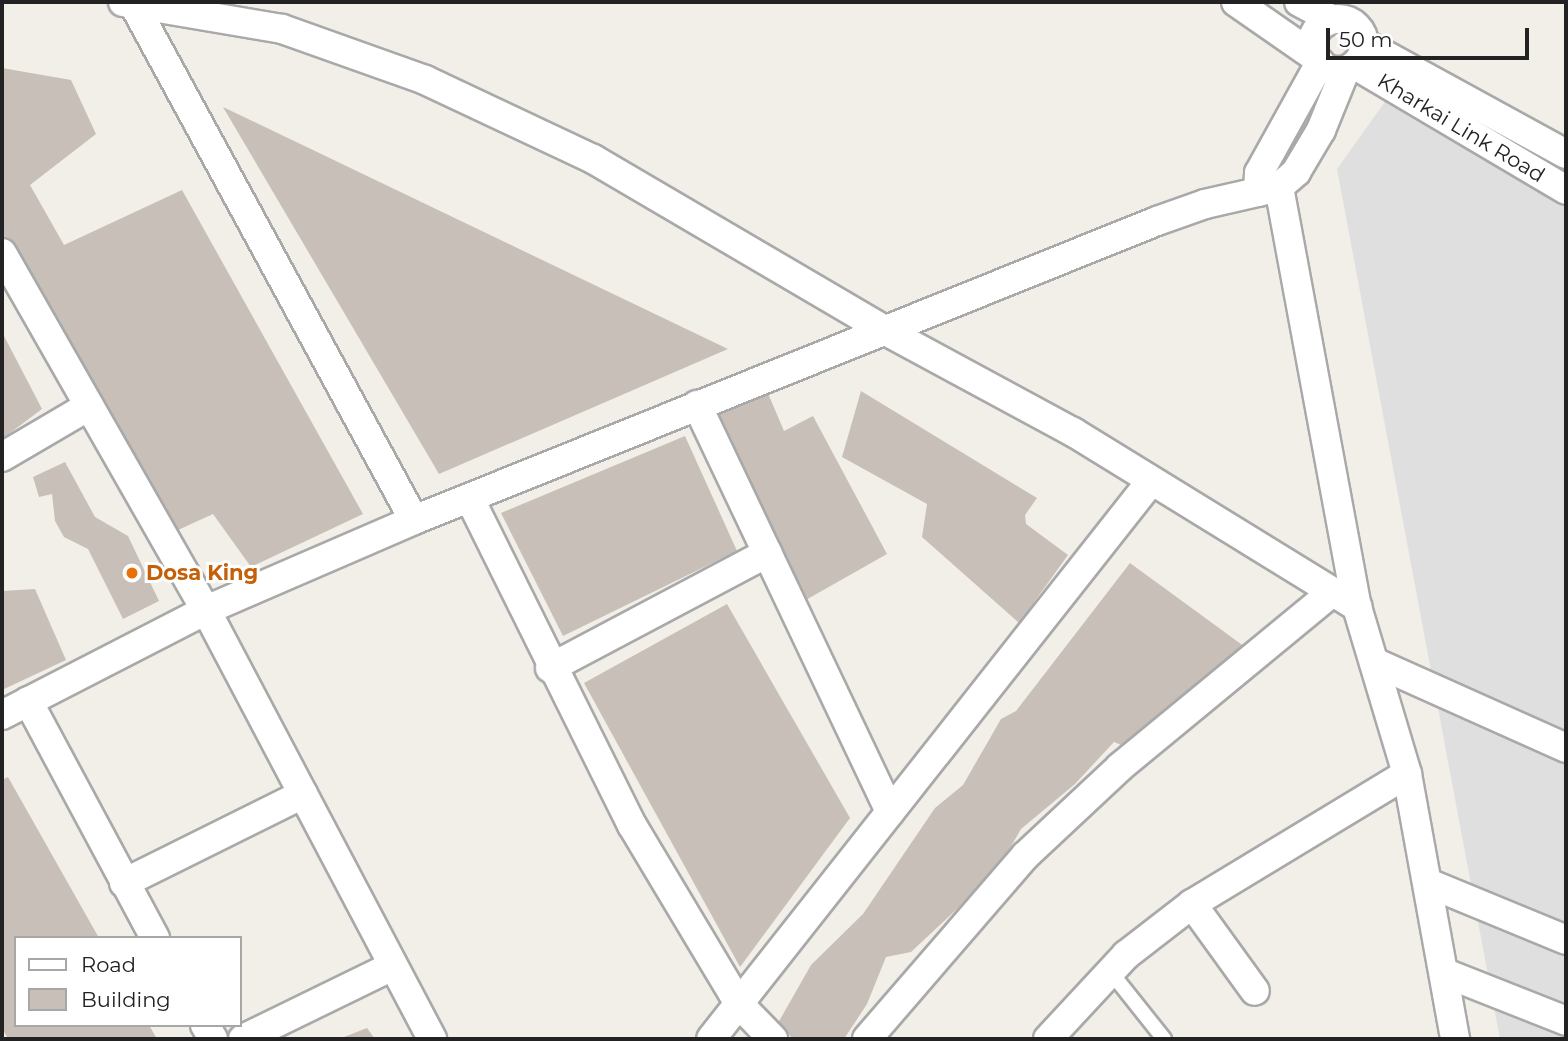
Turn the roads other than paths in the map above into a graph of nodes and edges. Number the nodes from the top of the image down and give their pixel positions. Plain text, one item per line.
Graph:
1 (1236, 2) edge
2 (1299, 2) edge
3 (128, 3) edge
4 (1331, 19) junction
5 (1340, 60) junction
6 (1566, 153) edge
7 (1268, 190) junction
8 (1566, 190) edge
9 (2, 253) edge
10 (886, 331) junction
11 (697, 405) junction
12 (89, 407) junction
13 (2, 457) edge
14 (1151, 481) junction
15 (470, 499) junction
16 (414, 520) junction
17 (767, 553) junction
18 (1331, 593) junction
19 (1357, 607) junction
20 (206, 610) junction
21 (1374, 662) junction
22 (551, 668) junction
23 (28, 701) junction
24 (2, 715) edge
25 (1566, 748) edge
26 (1407, 774) junction
27 (303, 794) junction
28 (890, 811) junction
29 (124, 883) junction
30 (1428, 883) junction
31 (1192, 904) junction
32 (154, 936) edge
33 (1566, 940) edge
34 (393, 966) junction
35 (1110, 971) junction
36 (1445, 973) junction
37 (1255, 991) dead end
38 (739, 1004) junction
39 (1566, 1021) edge
40 (243, 1039) edge
41 (432, 1039) edge
42 (711, 1039) edge
43 (773, 1039) edge
44 (867, 1039) edge
45 (1048, 1039) edge
46 (1164, 1039) edge
47 (1455, 1039) edge

1 - 5 street, Kharkai Link Road
2 - 4 street, Kharkai Link Road
3 - 10 street
3 - 16 street
4 - 5 street
4 - 5 street, Kharkai Link Road
5 - 6 street
5 - 7 street
5 - 8 street, Kharkai Link Road
7 - 10 street
7 - 19 street
9 - 12 street
10 - 11 street
10 - 14 street
11 - 15 street
11 - 17 street
12 - 13 street
12 - 20 street
14 - 18 street
14 - 28 street
15 - 16 street
15 - 22 street
16 - 20 street
17 - 22 street
17 - 28 street
18 - 19 street
18 - 44 street
19 - 21 street
20 - 23 street
20 - 27 street
21 - 25 street
21 - 26 street
22 - 38 street
23 - 24 street
23 - 29 street
26 - 30 street
26 - 31 street
27 - 29 street
27 - 34 street
28 - 38 street
29 - 32 street
30 - 33 street
30 - 36 street
31 - 35 street
31 - 37 street
34 - 40 street
34 - 41 street
35 - 45 street
35 - 46 lane
36 - 39 street
36 - 47 street
38 - 42 street
38 - 43 street

